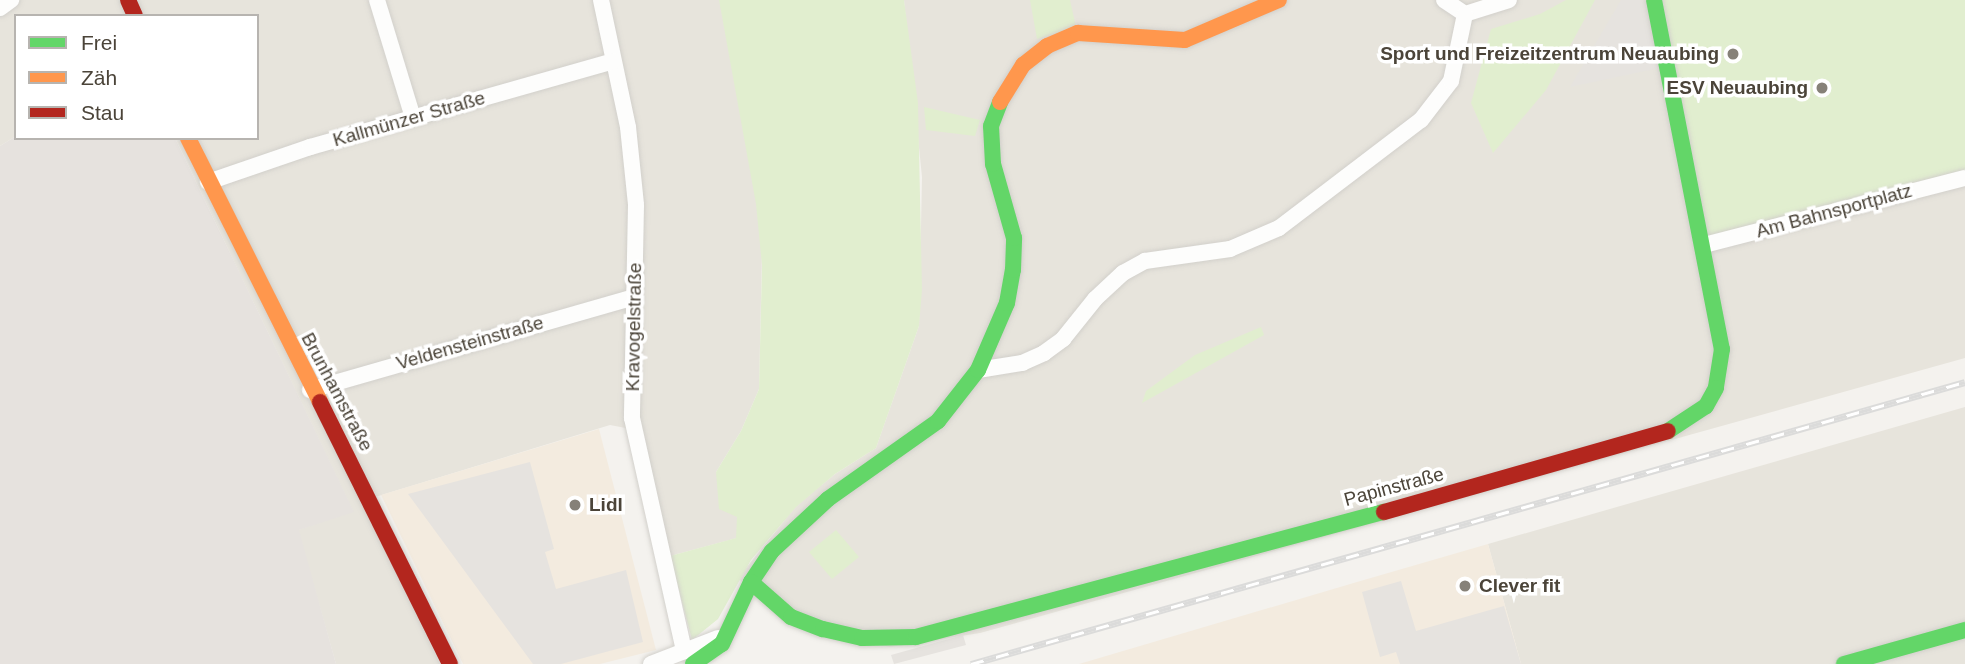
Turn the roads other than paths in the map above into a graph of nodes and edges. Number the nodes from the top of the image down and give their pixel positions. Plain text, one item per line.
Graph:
1 (11, 0) edge
2 (377, 0) edge
3 (601, 0) edge
4 (1279, 0) edge
5 (1444, 0) edge
6 (1509, 0) edge
7 (1654, 0) edge
8 (0, 8) edge
9 (1465, 14) junction
10 (613, 61) junction
11 (413, 118) junction
12 (189, 140) edge
13 (1965, 178) edge
14 (208, 183) junction
15 (1704, 246) junction
16 (631, 298) junction
17 (978, 370) junction
18 (310, 390) junction
19 (751, 582) junction
20 (1965, 630) edge
21 (689, 657) edge
22 (450, 664) edge
23 (651, 664) edge
24 (1844, 664) edge

1 - 8 street
2 - 11 street
3 - 10 street, Kravogelstraße
4 - 17 street
5 - 9 street
6 - 9 street
7 - 15 street, Papinstraße
9 - 17 street
10 - 11 street, Kallmünzer Straße
10 - 16 street, Kravogelstraße
11 - 14 street, Kallmünzer Straße
12 - 14 street, Brunhamstraße
13 - 15 street, Am Bahnsportplatz
14 - 18 street, Brunhamstraße
15 - 19 street, Papinstraße
16 - 18 street, Veldensteinstraße
16 - 21 street, Kravogelstraße
17 - 19 street
18 - 22 street, Brunhamstraße
19 - 21 street
20 - 24 street
21 - 23 street

